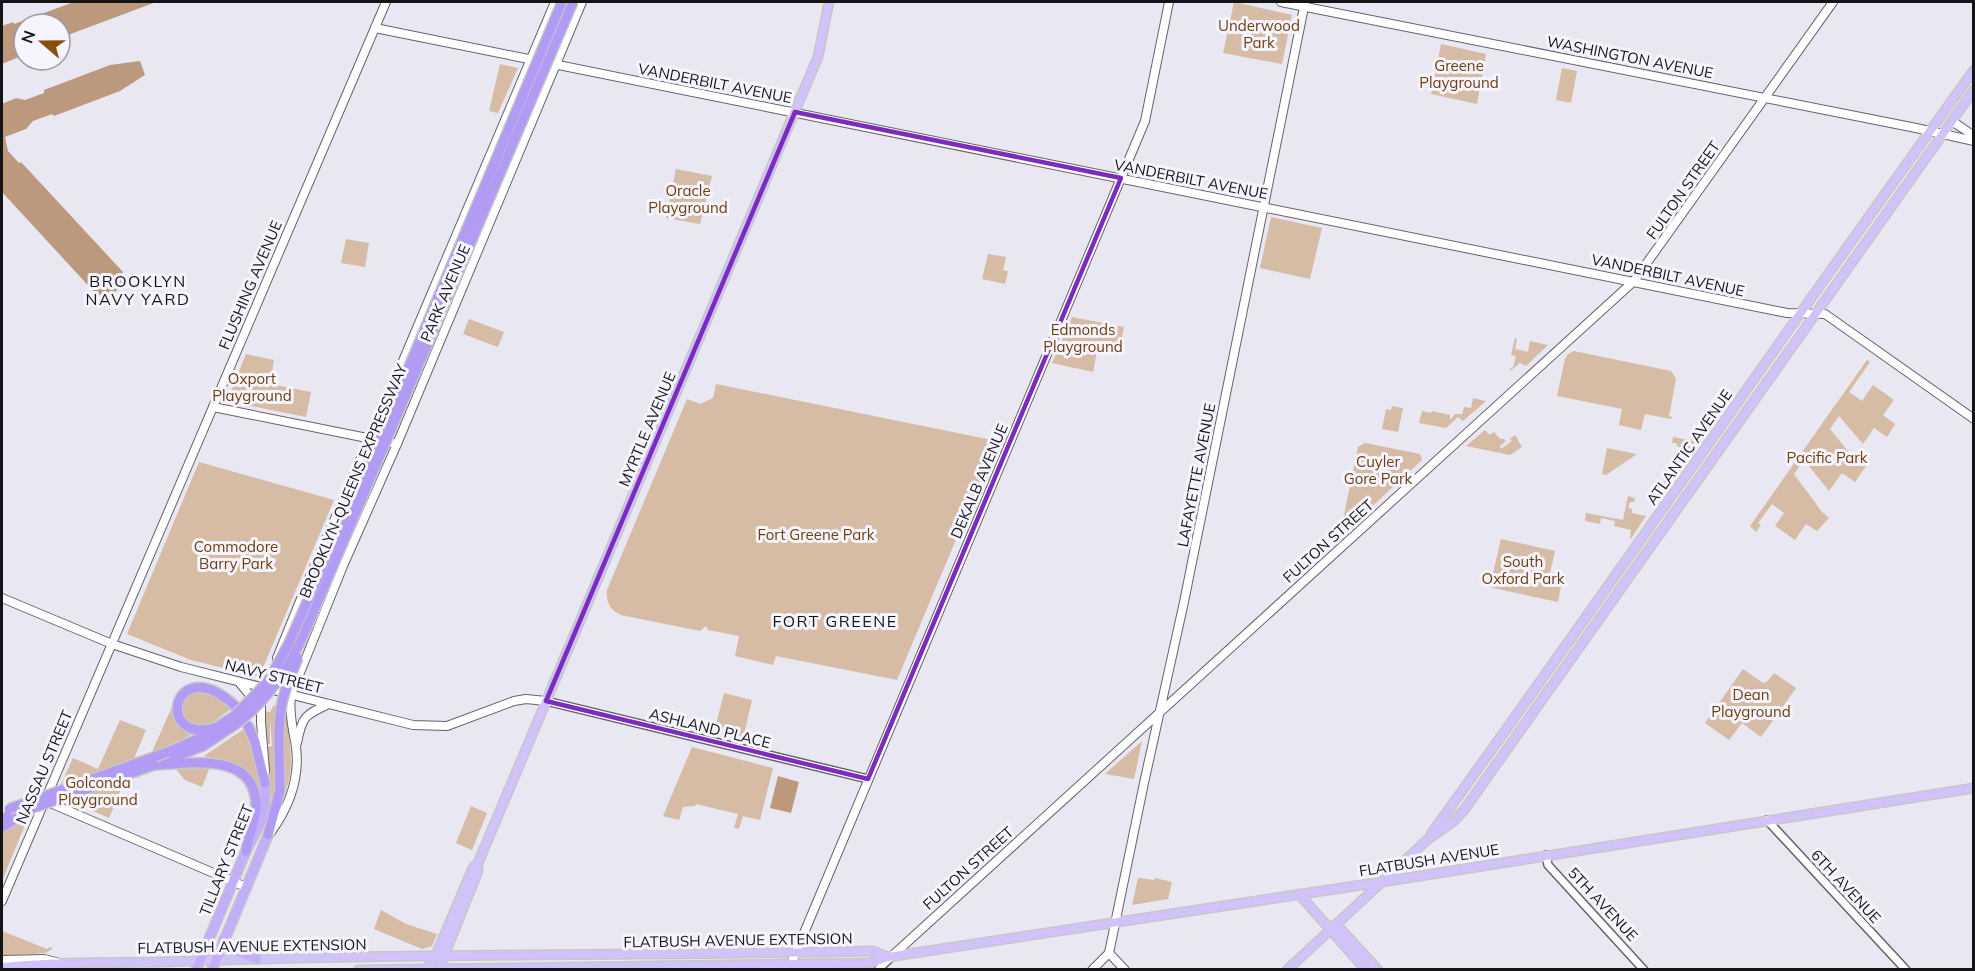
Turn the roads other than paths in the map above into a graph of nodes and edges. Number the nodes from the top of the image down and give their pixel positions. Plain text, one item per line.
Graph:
1 (386, 2) edge
2 (555, 2) edge
3 (562, 2) edge
4 (573, 2) edge
5 (582, 2) edge
6 (829, 2) edge
7 (1169, 2) edge
8 (1281, 2) edge
9 (1833, 2) edge
10 (1305, 4) edge
11 (375, 28) junction
12 (530, 60) junction
13 (556, 65) junction
14 (1974, 70) edge
15 (1974, 90) edge
16 (1765, 98) junction
17 (795, 112) junction
18 (1952, 121) junction
19 (1929, 131) junction
20 (1942, 134) junction
21 (1974, 136) edge
22 (1974, 141) edge
23 (1121, 178) junction
24 (1264, 207) junction
25 (1634, 281) junction
26 (1801, 313) junction
27 (1814, 314) junction
28 (213, 407) junction
29 (1974, 419) edge
30 (370, 438) junction
31 (397, 444) junction
32 (311, 573) junction
33 (336, 582) junction
34 (2, 598) edge
35 (314, 610) junction
36 (287, 633) junction
37 (112, 644) junction
38 (312, 644) junction
39 (238, 681) junction
40 (265, 688) junction
41 (248, 693) dead end
42 (291, 695) junction
43 (546, 701) junction
44 (329, 704) junction
45 (1161, 711) junction
46 (239, 717) junction
47 (221, 726) junction
48 (296, 747) junction
49 (170, 758) junction
50 (868, 779) junction
51 (265, 783) junction
52 (1974, 788) edge
53 (40, 803) junction
54 (7, 815) edge
55 (1767, 820) junction
56 (2, 827) edge
57 (268, 836) junction
58 (1427, 840) junction
59 (246, 851) junction
60 (1546, 855) junction
61 (478, 863) junction
62 (234, 882) junction
63 (1382, 882) junction
64 (246, 887) junction
65 (1299, 894) junction
66 (2, 901) edge
67 (1116, 922) junction
68 (1333, 927) junction
69 (224, 939) junction
70 (796, 953) junction
71 (1109, 953) junction
72 (890, 956) junction
73 (435, 957) junction
74 (445, 957) junction
75 (257, 959) junction
76 (2, 960) edge
77 (56, 962) junction
78 (791, 964) junction
79 (198, 965) edge
80 (214, 965) edge
81 (2, 967) edge
82 (427, 968) junction
83 (438, 968) junction
84 (358, 969) edge
85 (878, 969) edge
86 (1092, 969) edge
87 (1125, 969) edge
88 (1287, 969) edge
89 (1366, 969) edge
90 (1378, 969) edge
91 (1644, 969) edge
92 (1906, 969) edge

1 - 11 main road, FLUSHING AVENUE
2 - 12 main road, PARK AVENUE
3 - 46 highway, BROOKLYN-QUEENS EXPRESSWAY, bridge
4 - 35 highway, BROOKLYN-QUEENS EXPRESSWAY, bridge
5 - 13 main road, PARK AVENUE
6 - 17 main road, MYRTLE AVENUE
7 - 23 main road, DEKALB AVENUE
8 - 10 main road, WASHINGTON AVENUE
9 - 16 main road, FULTON STREET
10 - 16 main road, WASHINGTON AVENUE
10 - 24 main road, LAFAYETTE AVENUE
11 - 12 main road, VANDERBILT AVENUE
11 - 28 main road, FLUSHING AVENUE
12 - 13 main road, VANDERBILT AVENUE
12 - 30 main road, PARK AVENUE
13 - 17 main road, VANDERBILT AVENUE
13 - 31 main road, PARK AVENUE
14 - 19 main road, ATLANTIC AVENUE
15 - 18 main road, ATLANTIC AVENUE
16 - 19 main road, WASHINGTON AVENUE
16 - 25 main road, FULTON STREET
17 - 23 main road, VANDERBILT AVENUE
17 - 43 main road, MYRTLE AVENUE
18 - 20 main road, ATLANTIC AVENUE
18 - 21 main road
19 - 20 main road, WASHINGTON AVENUE
19 - 26 main road, ATLANTIC AVENUE
20 - 22 main road, WASHINGTON AVENUE
20 - 27 main road, ATLANTIC AVENUE
23 - 24 main road, VANDERBILT AVENUE
23 - 50 main road, DEKALB AVENUE
24 - 25 main road, VANDERBILT AVENUE
24 - 45 main road, LAFAYETTE AVENUE
25 - 26 main road, VANDERBILT AVENUE
25 - 45 main road, FULTON STREET
26 - 27 main road, VANDERBILT AVENUE
26 - 58 main road, ATLANTIC AVENUE
27 - 29 main road, VANDERBILT AVENUE
27 - 58 main road, ATLANTIC AVENUE
28 - 30 main road
28 - 37 main road, FLUSHING AVENUE
30 - 31 main road
30 - 32 main road, PARK AVENUE
31 - 33 main road, PARK AVENUE
32 - 33 main road
32 - 36 main road, PARK AVENUE
33 - 38 main road, PARK AVENUE
34 - 37 main road, NAVY STREET
35 - 46 highway, BROOKLYN-QUEENS EXPRESSWAY, bridge
35 - 57 highway, bridge
36 - 38 main road
36 - 40 main road, PARK AVENUE
37 - 39 main road, NAVY STREET
37 - 53 main road, NASSAU STREET
38 - 42 main road, PARK AVENUE
39 - 40 main road, NAVY STREET
39 - 41 main road
40 - 42 main road, NAVY STREET
40 - 51 main road, TILLARY STREET
42 - 44 main road, NAVY STREET
42 - 48 main road, TILLARY STREET
43 - 44 main road, NAVY STREET
43 - 50 street, ASHLAND PLACE
43 - 61 main road, MYRTLE AVENUE
44 - 48 main road
45 - 67 main road, LAFAYETTE AVENUE
45 - 72 main road, FULTON STREET
46 - 47 highway, BROOKLYN-QUEENS EXPRESSWAY
46 - 47 highway
46 - 49 highway, BROOKLYN-QUEENS EXPRESSWAY
46 - 51 highway
47 - 49 highway, BROOKLYN-QUEENS EXPRESSWAY
48 - 57 main road, TILLARY STREET
49 - 53 highway, bridge
49 - 54 highway, BROOKLYN-QUEENS EXPRESSWAY, bridge
49 - 59 highway
50 - 70 main road, DEKALB AVENUE
51 - 59 highway, TILLARY STREET
52 - 55 main road, FLATBUSH AVENUE
53 - 54 highway
53 - 62 main road
53 - 66 main road, NASSAU STREET
54 - 56 highway
55 - 60 main road, FLATBUSH AVENUE
55 - 92 street, 6TH AVENUE
57 - 64 highway, TILLARY STREET
58 - 63 main road, ATLANTIC AVENUE
59 - 62 highway, TILLARY STREET
60 - 63 main road, FLATBUSH AVENUE
60 - 91 street, 5TH AVENUE
61 - 73 main road, MYRTLE AVENUE
61 - 74 main road, MYRTLE AVENUE
62 - 64 main road
62 - 79 highway, TILLARY STREET
63 - 65 main road, FLATBUSH AVENUE
63 - 68 main road, ATLANTIC AVENUE
64 - 69 highway, TILLARY STREET
65 - 67 main road, FLATBUSH AVENUE
65 - 68 main road
67 - 71 main road, LAFAYETTE AVENUE
67 - 72 main road, FLATBUSH AVENUE
68 - 88 main road, ATLANTIC AVENUE
68 - 89 main road
68 - 90 main road
69 - 75 highway
69 - 80 highway, TILLARY STREET
70 - 72 main road, FLATBUSH AVENUE EXTENSION
70 - 74 main road, FLATBUSH AVENUE EXTENSION
70 - 78 main road, DEKALB AVENUE
71 - 86 main road
71 - 87 main road
72 - 78 main road, FLATBUSH AVENUE EXTENSION
72 - 85 street
73 - 74 main road, FLATBUSH AVENUE EXTENSION
73 - 75 main road, FLATBUSH AVENUE EXTENSION
73 - 82 main road, MYRTLE AVENUE
74 - 83 main road, MYRTLE AVENUE
75 - 80 main road, FLATBUSH AVENUE EXTENSION
76 - 77 main road, FLATBUSH AVENUE EXTENSION
77 - 79 main road, FLATBUSH AVENUE EXTENSION
77 - 81 main road, FLATBUSH AVENUE EXTENSION
78 - 83 main road, FLATBUSH AVENUE EXTENSION
79 - 80 main road, FLATBUSH AVENUE EXTENSION
82 - 83 main road, FLATBUSH AVENUE EXTENSION
82 - 84 main road, FLATBUSH AVENUE EXTENSION

